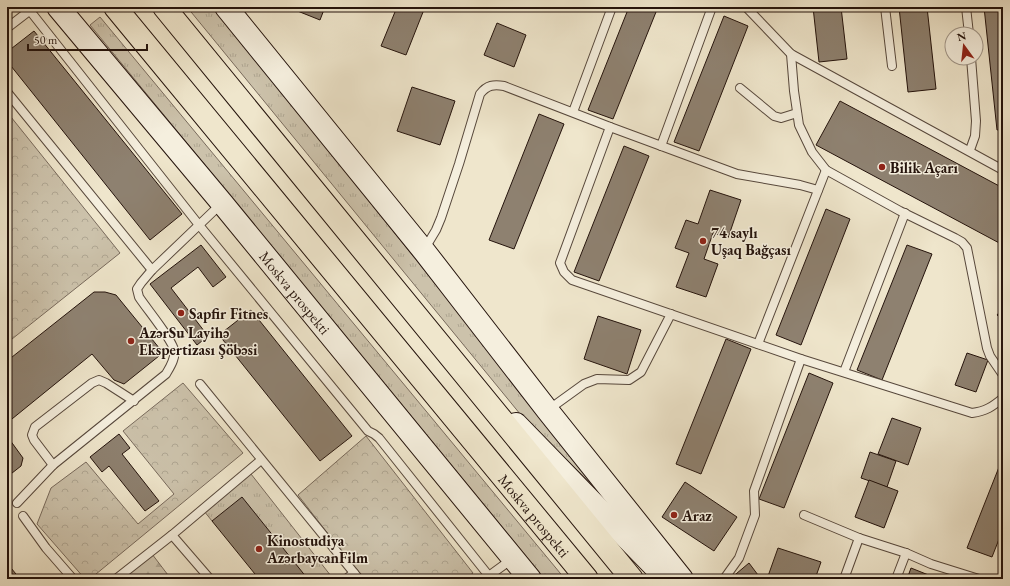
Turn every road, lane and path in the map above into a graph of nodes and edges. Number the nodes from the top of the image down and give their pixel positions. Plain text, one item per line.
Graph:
1 (58, 7) edge
2 (72, 7) edge
3 (116, 7) edge
4 (164, 7) edge
5 (226, 7) edge
6 (612, 7) edge
7 (712, 7) edge
8 (746, 7) edge
9 (886, 7) edge
10 (966, 7) edge
11 (30, 8) edge
12 (968, 26) edge
13 (7, 28) edge
14 (88, 43) junction
15 (791, 54) junction
16 (892, 66) dead end
17 (972, 66) edge
18 (740, 88) dead end
19 (7, 92) edge
20 (573, 112) junction
21 (797, 113) junction
22 (610, 127) junction
23 (661, 146) junction
24 (970, 150) junction
25 (826, 170) junction
26 (1003, 170) edge
27 (818, 190) junction
28 (222, 203) junction
29 (905, 213) junction
30 (199, 225) junction
31 (424, 251) junction
32 (152, 270) junction
33 (671, 314) junction
34 (758, 344) junction
35 (451, 357) junction
36 (800, 359) junction
37 (844, 372) junction
38 (1003, 374) edge
39 (200, 384) dead end
40 (1003, 398) edge
41 (134, 401) junction
42 (548, 411) junction
43 (261, 460) junction
44 (54, 466) junction
45 (17, 503) dead end
46 (804, 515) dead end
47 (23, 516) dead end
48 (172, 535) junction
49 (859, 538) junction
50 (560, 546) junction
51 (906, 553) junction
52 (513, 558) junction
53 (356, 576) edge
54 (487, 577) edge
55 (73, 579) edge
56 (116, 579) edge
57 (210, 579) edge
58 (346, 579) edge
59 (530, 579) edge
60 (582, 579) edge
61 (587, 579) edge
62 (632, 579) edge
63 (668, 579) edge
64 (682, 579) edge
65 (724, 579) edge
66 (844, 579) edge
67 (896, 579) edge
68 (979, 579) edge

1 - 14 main road, Moskva prospekti
2 - 14 main road
3 - 50 highway, Moskva prospekti
4 - 35 highway
5 - 31 main road
6 - 20 lane
7 - 23 lane
8 - 15 lane
9 - 16 lane
10 - 12 lane
11 - 13 lane
11 - 30 lane
14 - 28 main road, Moskva prospekti
15 - 21 lane
15 - 24 lane
17 - 24 lane
18 - 21 lane
19 - 32 lane
20 - 22 lane
20 - 31 lane
21 - 25 lane
22 - 23 lane
22 - 33 lane
23 - 27 lane
24 - 26 lane
25 - 27 lane
25 - 29 lane
27 - 34 lane
28 - 30 lane
28 - 52 main road, Moskva prospekti
29 - 37 lane
29 - 38 lane
30 - 32 lane
30 - 54 lane
31 - 42 main road
32 - 41 lane
33 - 34 lane
33 - 42 lane
34 - 36 lane
35 - 62 highway
35 - 63 main road
36 - 37 lane
36 - 65 lane
37 - 40 lane
39 - 43 lane
41 - 44 lane
41 - 44 lane
42 - 64 main road
43 - 48 lane
43 - 53 lane
44 - 45 lane
46 - 49 lane
47 - 55 lane
48 - 56 lane
48 - 57 lane
49 - 51 lane
49 - 66 lane
50 - 60 highway
50 - 61 highway, Moskva prospekti
51 - 67 lane
51 - 68 lane
52 - 54 lane
52 - 59 main road, Moskva prospekti
53 - 58 lane

